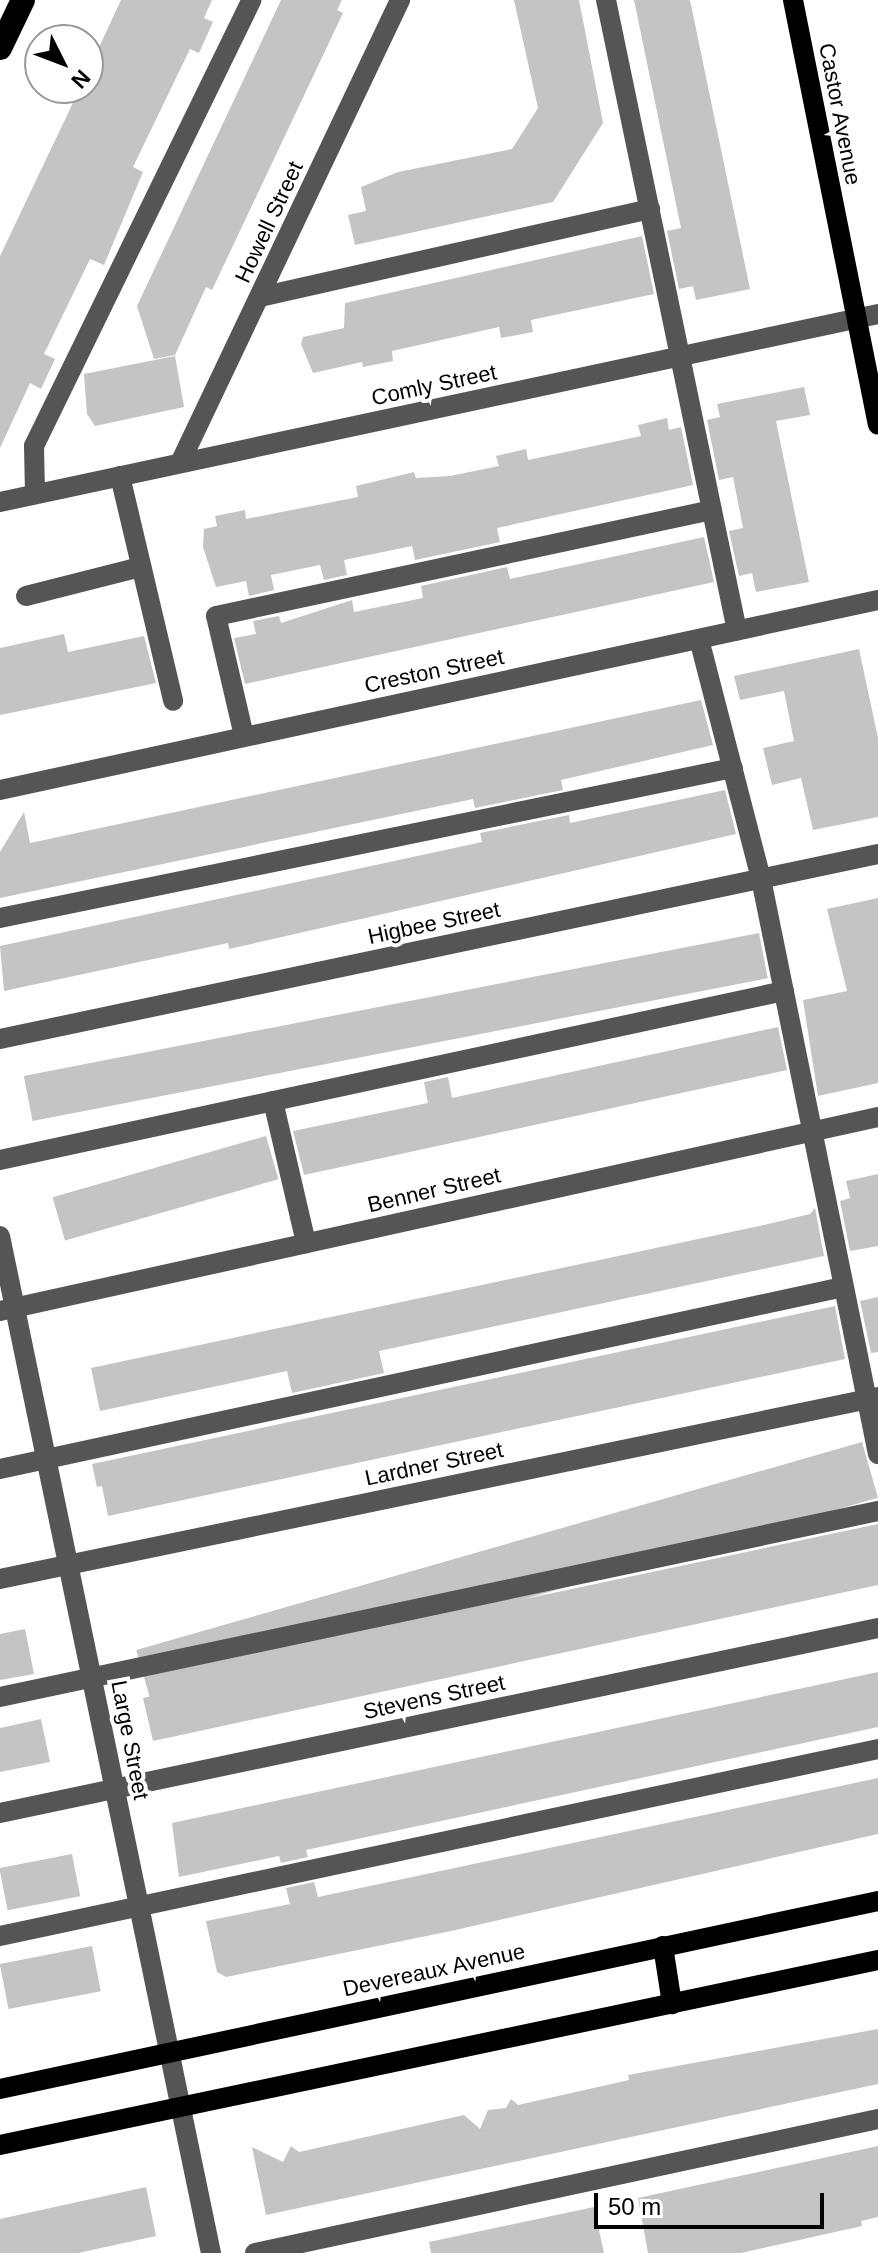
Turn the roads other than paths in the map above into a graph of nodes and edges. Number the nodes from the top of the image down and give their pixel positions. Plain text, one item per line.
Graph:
1 (23, 0) edge
2 (252, 0) edge
3 (400, 0) edge
4 (606, 0) edge
5 (793, 0) edge
6 (0, 48) edge
7 (650, 209) junction
8 (260, 297) junction
9 (878, 314) edge
10 (857, 319) junction
11 (681, 357) junction
12 (878, 425) edge
13 (180, 463) junction
14 (120, 476) junction
15 (35, 494) junction
16 (0, 502) edge
17 (712, 510) junction
18 (141, 567) junction
19 (26, 596) dead end
20 (878, 600) edge
21 (737, 631) junction
22 (699, 639) junction
23 (173, 701) dead end
24 (244, 736) junction
25 (733, 768) junction
26 (0, 790) edge
27 (878, 854) edge
28 (761, 879) junction
29 (0, 918) edge
30 (784, 991) junction
31 (0, 1039) edge
32 (273, 1101) junction
33 (878, 1117) edge
34 (812, 1131) junction
35 (0, 1160) edge
36 (0, 1236) edge
37 (306, 1243) junction
38 (843, 1287) junction
39 (8, 1309) edge
40 (872, 1399) edge
41 (878, 1454) edge
42 (45, 1459) junction
43 (0, 1469) edge
44 (878, 1511) edge
45 (67, 1565) junction
46 (0, 1579) edge
47 (878, 1628) edge
48 (93, 1676) junction
49 (0, 1697) edge
50 (878, 1749) edge
51 (115, 1789) junction
52 (0, 1813) edge
53 (878, 1901) edge
54 (139, 1906) junction
55 (0, 1936) edge
56 (663, 1946) junction
57 (878, 1960) edge
58 (672, 2004) junction
59 (167, 2050) junction
60 (0, 2089) edge
61 (180, 2107) junction
62 (878, 2119) edge
63 (0, 2145) edge
64 (207, 2252) edge
65 (255, 2253) edge

1 - 6 highway
2 - 15 street
3 - 8 street, Howell Street
4 - 7 street
5 - 10 main road, Castor Avenue
7 - 8 street
7 - 11 street
8 - 13 street, Howell Street
9 - 10 street, Comly Street
10 - 11 street, Comly Street
10 - 12 main road, Castor Avenue
11 - 13 street, Comly Street
11 - 17 street
13 - 14 street, Comly Street
14 - 15 street, Comly Street
14 - 18 street
15 - 16 street, Comly Street
17 - 21 street
17 - 24 street
18 - 19 street
18 - 23 street
20 - 21 street, Creston Street
21 - 22 street, Creston Street
22 - 24 street, Creston Street
22 - 25 street
24 - 26 street, Creston Street
25 - 28 street
25 - 29 street
27 - 28 street, Higbee Street
28 - 30 street
28 - 31 street, Higbee Street
30 - 32 street
30 - 34 street
32 - 35 street
32 - 37 street
33 - 34 street, Benner Street
34 - 37 street, Benner Street
34 - 38 street
36 - 39 street, Large Street
37 - 39 street, Benner Street
38 - 40 street
38 - 42 street
39 - 42 street, Large Street
40 - 41 street
40 - 45 street, Lardner Street
42 - 43 street
42 - 45 street, Large Street
44 - 48 street
45 - 46 street, Lardner Street
45 - 48 street, Large Street
47 - 51 street, Stevens Street
48 - 49 street
48 - 51 street, Large Street
50 - 54 street
51 - 52 street, Stevens Street
51 - 54 street, Large Street
53 - 56 main road, Devereaux Avenue
54 - 55 street
54 - 59 street, Large Street
56 - 58 main road
56 - 59 main road, Devereaux Avenue
57 - 58 main road
58 - 61 main road
59 - 60 main road, Devereaux Avenue
59 - 61 street, Large Street
61 - 63 main road
61 - 64 street, Large Street
62 - 65 street

